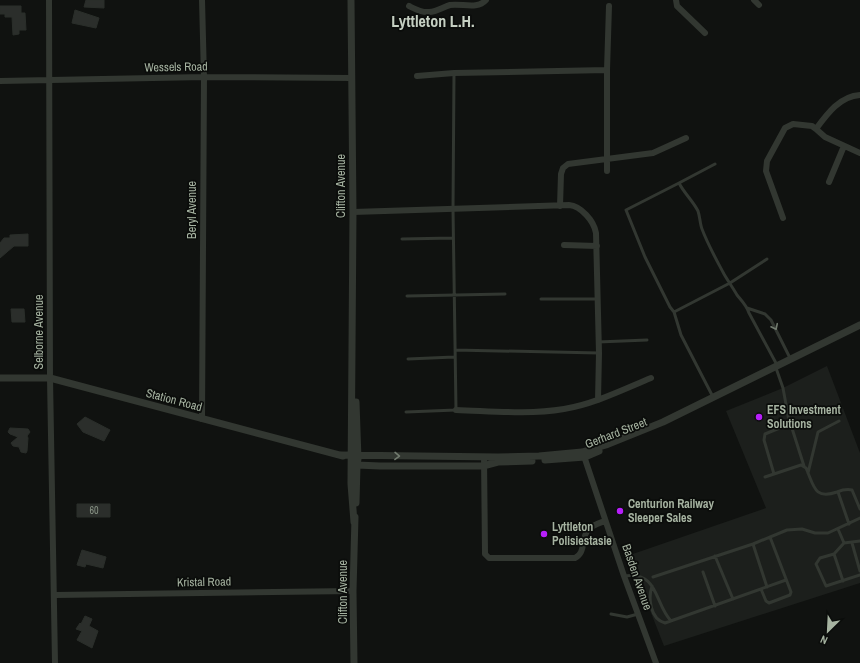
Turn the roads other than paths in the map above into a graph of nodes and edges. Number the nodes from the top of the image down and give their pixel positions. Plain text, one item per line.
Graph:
1 (49, 0) edge
2 (202, 0) edge
3 (351, 0) edge
4 (486, 0) edge
5 (676, 0) edge
6 (754, 0) edge
7 (759, 5) dead end
8 (409, 6) dead end
9 (609, 6) dead end
10 (705, 33) dead end
11 (607, 70) junction
12 (454, 73) junction
13 (417, 76) dead end
14 (204, 77) junction
15 (352, 78) junction
16 (0, 80) edge
17 (50, 80) junction
18 (860, 95) edge
19 (816, 129) junction
20 (686, 138) dead end
21 (844, 146) junction
22 (860, 153) edge
23 (608, 158) junction
24 (715, 164) dead end
25 (607, 171) dead end
26 (829, 182) dead end
27 (679, 183) junction
28 (560, 206) junction
29 (453, 209) junction
30 (352, 212) junction
31 (783, 218) dead end
32 (453, 238) junction
33 (402, 239) dead end
34 (564, 245) dead end
35 (597, 246) junction
36 (767, 259) dead end
37 (730, 283) junction
38 (454, 294) junction
39 (505, 294) dead end
40 (407, 296) dead end
41 (541, 299) dead end
42 (597, 299) junction
43 (747, 308) junction
44 (674, 312) junction
45 (860, 325) edge
46 (860, 329) edge
47 (647, 340) dead end
48 (598, 342) junction
49 (455, 350) junction
50 (599, 353) junction
51 (454, 357) junction
52 (408, 359) dead end
53 (790, 359) junction
54 (776, 367) junction
55 (0, 378) edge
56 (50, 378) junction
57 (651, 378) dead end
58 (713, 398) junction
59 (598, 400) junction
60 (456, 410) junction
61 (406, 412) dead end
62 (202, 419) junction
63 (789, 421) junction
64 (839, 421) dead end
65 (583, 454) junction
66 (484, 457) junction
67 (355, 459) junction
68 (483, 466) junction
69 (804, 466) junction
70 (808, 473) junction
71 (774, 474) junction
72 (765, 477) dead end
73 (838, 492) junction
74 (860, 509) edge
75 (860, 518) edge
76 (605, 521) junction
77 (849, 524) junction
78 (838, 529) junction
79 (770, 537) junction
80 (860, 541) edge
81 (844, 543) junction
82 (852, 543) junction
83 (753, 544) junction
84 (834, 554) junction
85 (715, 556) junction
86 (860, 571) edge
87 (703, 572) dead end
88 (860, 575) edge
89 (624, 576) junction
90 (653, 577) dead end
91 (786, 580) junction
92 (843, 581) junction
93 (652, 586) junction
94 (767, 587) junction
95 (761, 589) junction
96 (353, 591) junction
97 (55, 594) junction
98 (733, 599) junction
99 (715, 606) junction
100 (612, 614) dead end
101 (638, 614) junction
102 (671, 621) junction
103 (56, 663) edge
104 (354, 663) edge
105 (656, 663) edge

1 - 17 street, Selborne Avenue
2 - 14 street, Beryl Avenue
3 - 15 street, Clifton Avenue
4 - 8 street
5 - 10 street
6 - 7 street
9 - 11 street
11 - 12 street
11 - 23 street
12 - 13 street
12 - 29 lane
14 - 15 street, Wessels Road
14 - 17 street, Wessels Road
14 - 62 street, Beryl Avenue
15 - 30 street, Clifton Avenue
16 - 17 street, Wessels Road
17 - 56 street, Selborne Avenue
18 - 19 street
19 - 21 street
19 - 31 street
20 - 23 street
21 - 22 street
21 - 26 street
23 - 25 street
23 - 28 street
24 - 27 lane
27 - 37 lane
27 - 44 lane
28 - 29 street
28 - 35 street
29 - 30 street
29 - 32 lane
30 - 67 street, Clifton Avenue
32 - 33 lane
32 - 38 lane
34 - 35 street
35 - 42 street
36 - 37 lane
37 - 43 lane
37 - 44 lane
38 - 39 lane
38 - 40 lane
38 - 49 lane
41 - 42 lane
42 - 48 street
43 -> 53 lane
43 - 54 lane
44 - 58 lane
45 - 53 street, Gerhard Street
46 - 54 street, Gerhard Street
47 - 48 lane
48 - 50 street
49 - 50 lane
49 - 51 lane
50 - 59 street
51 - 52 lane
51 - 60 lane
53 - 54 street, Gerhard Street
54 - 58 street, Gerhard Street
54 - 63 lane
54 - 65 street, Gerhard Street
55 - 56 street, Station Road
56 - 62 street, Station Road
56 - 97 street, Selborne Avenue
57 - 59 street
58 - 65 street, Gerhard Street
59 - 60 street
60 - 61 lane
62 - 67 street, Station Road
63 - 69 lane
63 - 71 lane
64 - 70 lane
65 - 66 street, Gerhard Street
65 - 68 street, Gerhard Street
65 - 76 street, Basden Avenue
67 -> 66 street, Gerhard Street
66 - 68 street
67 - 68 street, Gerhard Street
67 - 96 street, Clifton Avenue
68 - 76 street
69 - 70 lane
69 - 71 lane
70 - 73 lane
71 - 72 lane
73 - 74 lane
73 - 77 lane
75 - 77 lane
76 - 89 street, Basden Avenue
77 - 78 lane
78 - 79 lane
78 - 81 lane
79 - 83 lane
79 - 91 lane
80 - 82 lane
81 - 82 lane
81 - 84 lane
82 - 86 lane
83 - 85 lane
83 - 94 lane
84 - 92 lane
84 - 92 lane
85 - 90 lane
85 - 98 lane
87 - 99 lane
88 - 92 lane
89 - 93 lane
89 - 101 street, Basden Avenue
91 - 94 lane
91 - 95 lane
93 - 102 lane
93 - 102 lane
94 - 95 lane
95 - 98 lane
96 - 97 street, Kristal Road
96 - 104 street, Clifton Avenue
97 - 103 street, Selborne Avenue
98 - 99 lane
99 - 102 lane
100 - 101 lane
101 - 105 street, Basden Avenue

